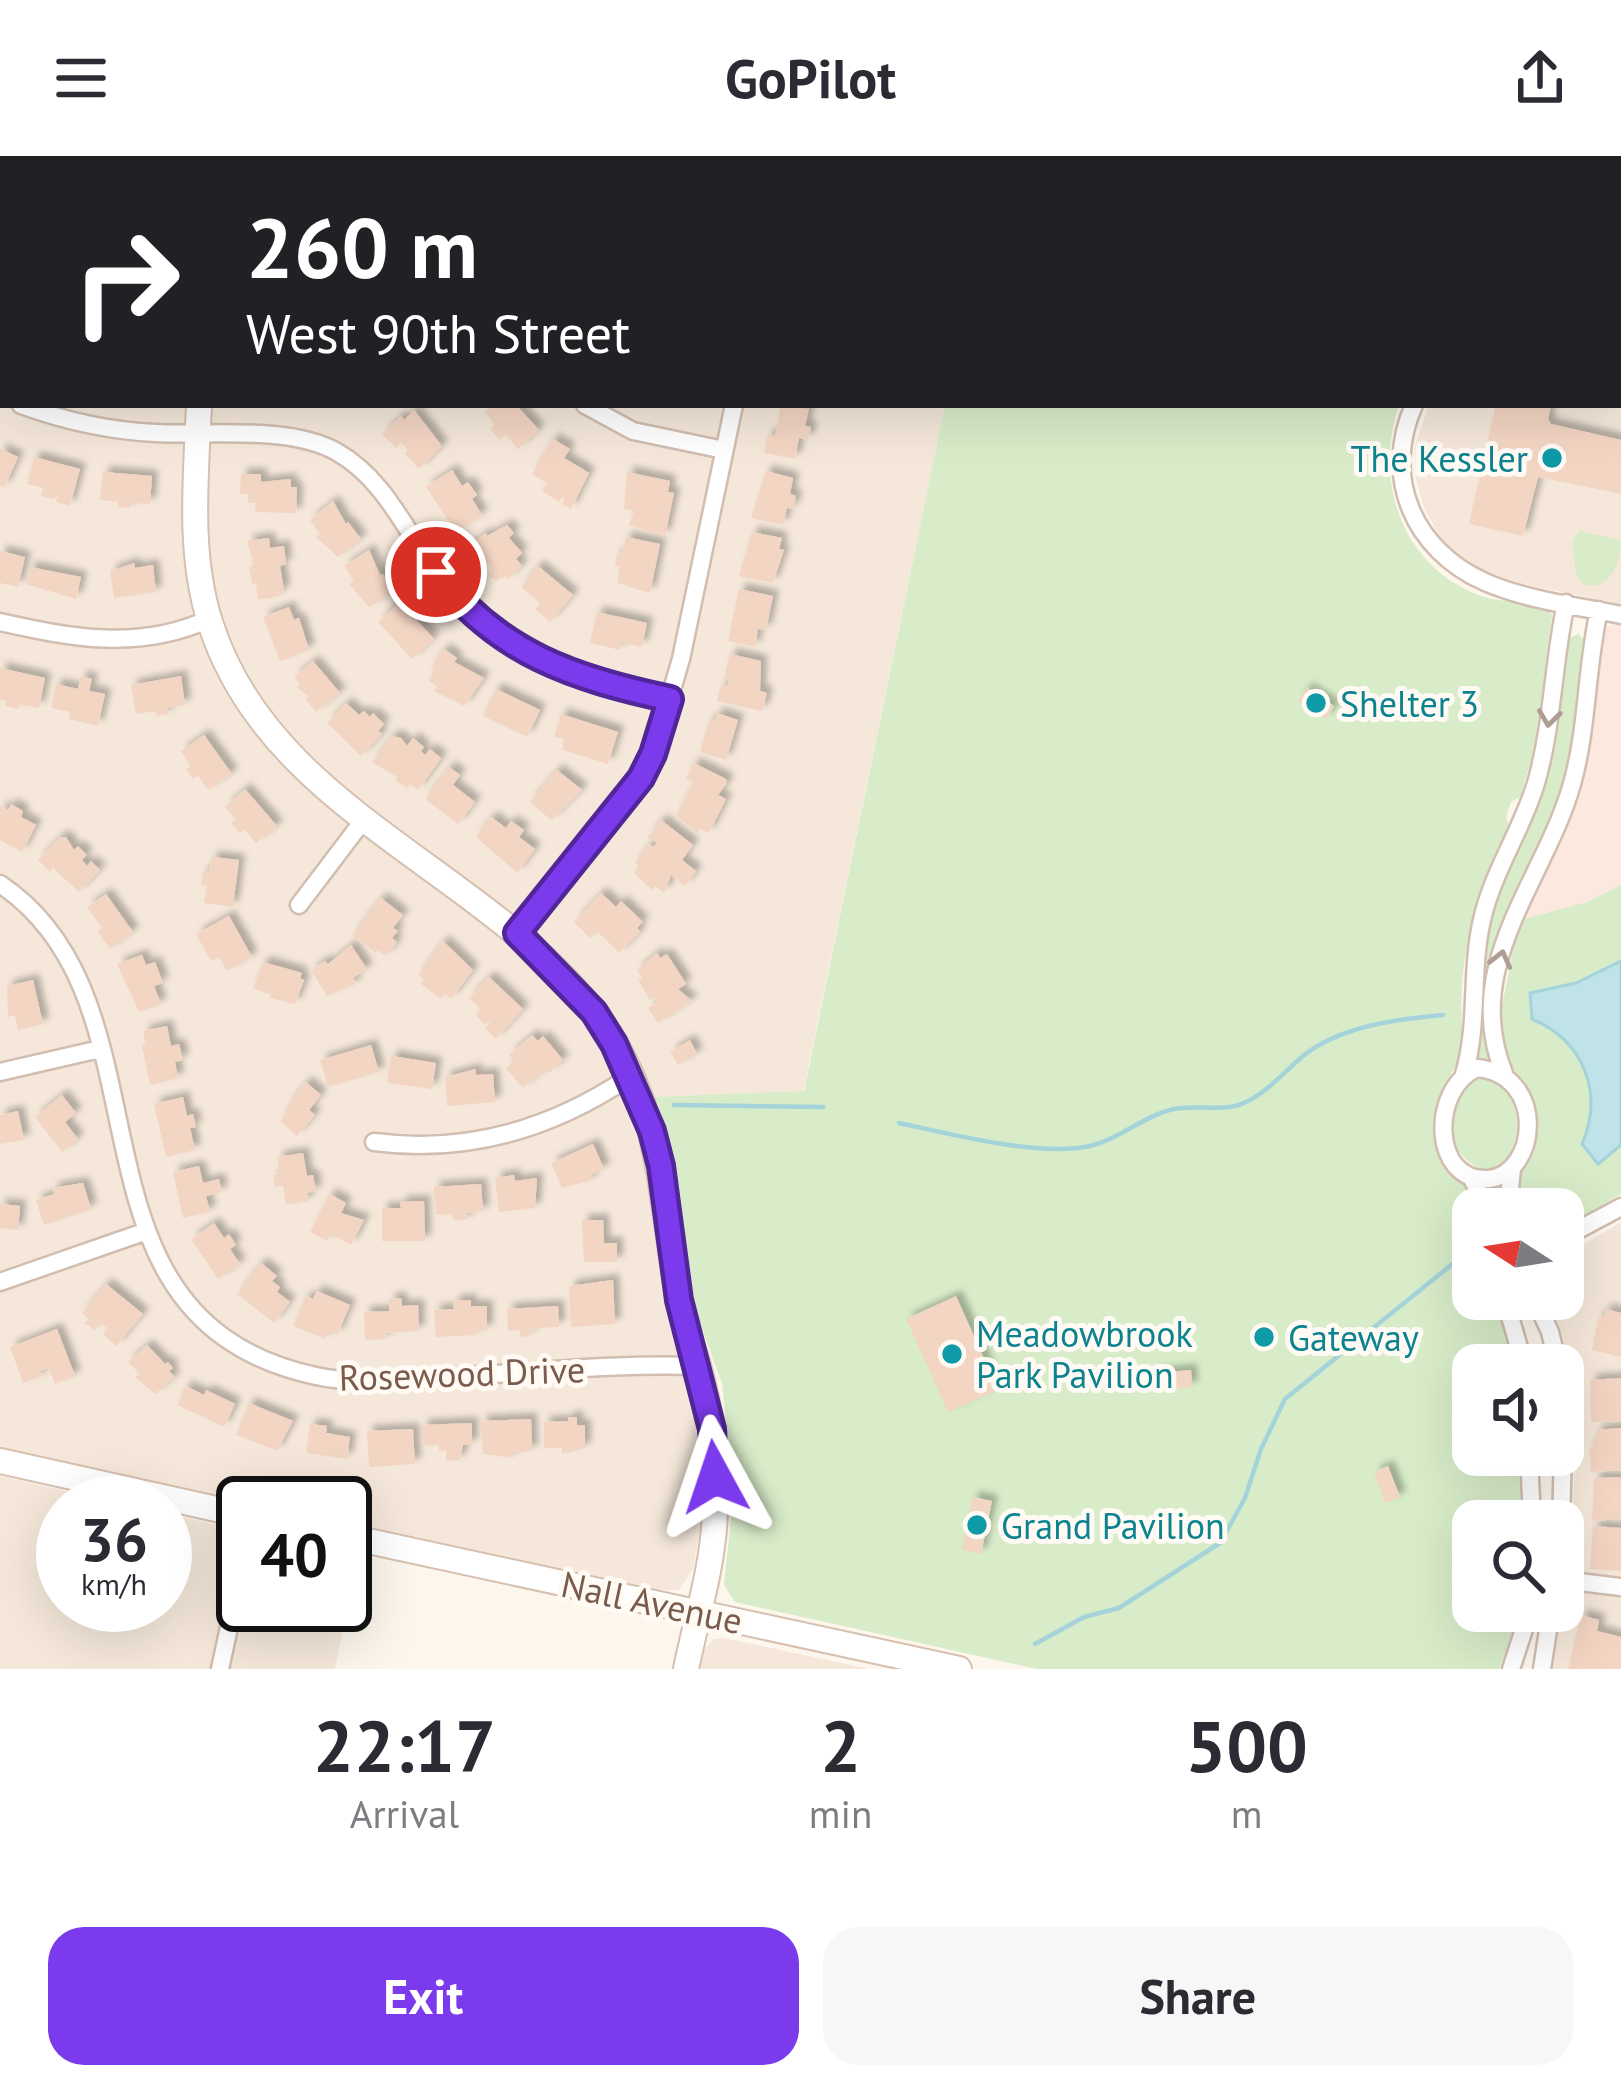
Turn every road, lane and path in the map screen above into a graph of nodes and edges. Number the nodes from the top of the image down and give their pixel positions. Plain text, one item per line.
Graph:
1 (33, 408) edge
2 (199, 408) edge
3 (590, 408) edge
4 (733, 408) edge
5 (1413, 408) edge
6 (198, 434) junction
7 (724, 450) junction
8 (1566, 603) junction
9 (1599, 610) junction
10 (1621, 615) edge
11 (209, 620) junction
12 (0, 622) edge
13 (670, 699) junction
14 (365, 818) junction
15 (0, 884) edge
16 (299, 905) dead end
17 (517, 933) junction
18 (100, 1049) junction
19 (0, 1072) edge
20 (1504, 1073) junction
21 (1464, 1074) junction
22 (629, 1077) junction
23 (374, 1142) dead end
24 (1513, 1169) junction
25 (1471, 1177) junction
26 (1477, 1188) edge
27 (1511, 1188) edge
28 (1621, 1207) edge
29 (1584, 1227) edge
30 (144, 1232) junction
31 (0, 1282) edge
32 (698, 1366) junction
33 (0, 1461) edge
34 (216, 1508) edge
35 (372, 1543) edge
36 (1584, 1583) edge
37 (1621, 1587) edge
38 (702, 1611) junction
39 (228, 1632) edge
40 (1523, 1632) edge
41 (1548, 1632) edge
42 (220, 1669) edge
43 (686, 1669) edge
44 (959, 1669) edge
45 (1510, 1669) edge
46 (1542, 1669) edge

1 - 6 street
2 - 6 street
3 - 7 street
4 - 7 street
5 - 8 street
6 - 11 street
6 - 13 street
7 - 13 street
8 - 9 street
8 -> 21 street
9 - 10 street
20 -> 9 street
11 - 12 street
11 - 14 street
13 - 17 street
14 - 16 street
14 - 17 street
15 - 18 street, Rosewood Drive
17 - 22 street
18 - 19 street
18 - 30 street, Rosewood Drive
20 - 21 street
20 - 24 street
21 - 25 street
22 - 23 street
22 - 32 street
24 - 25 street
24 - 27 street
25 - 26 street
28 - 29 street
30 - 31 street
30 - 32 street, Rosewood Drive
32 - 38 street
33 - 34 street
35 - 38 street, Nall Avenue
36 - 37 street
38 - 43 street
38 - 44 street, Nall Avenue
39 - 42 street
40 - 45 street
41 - 46 street

